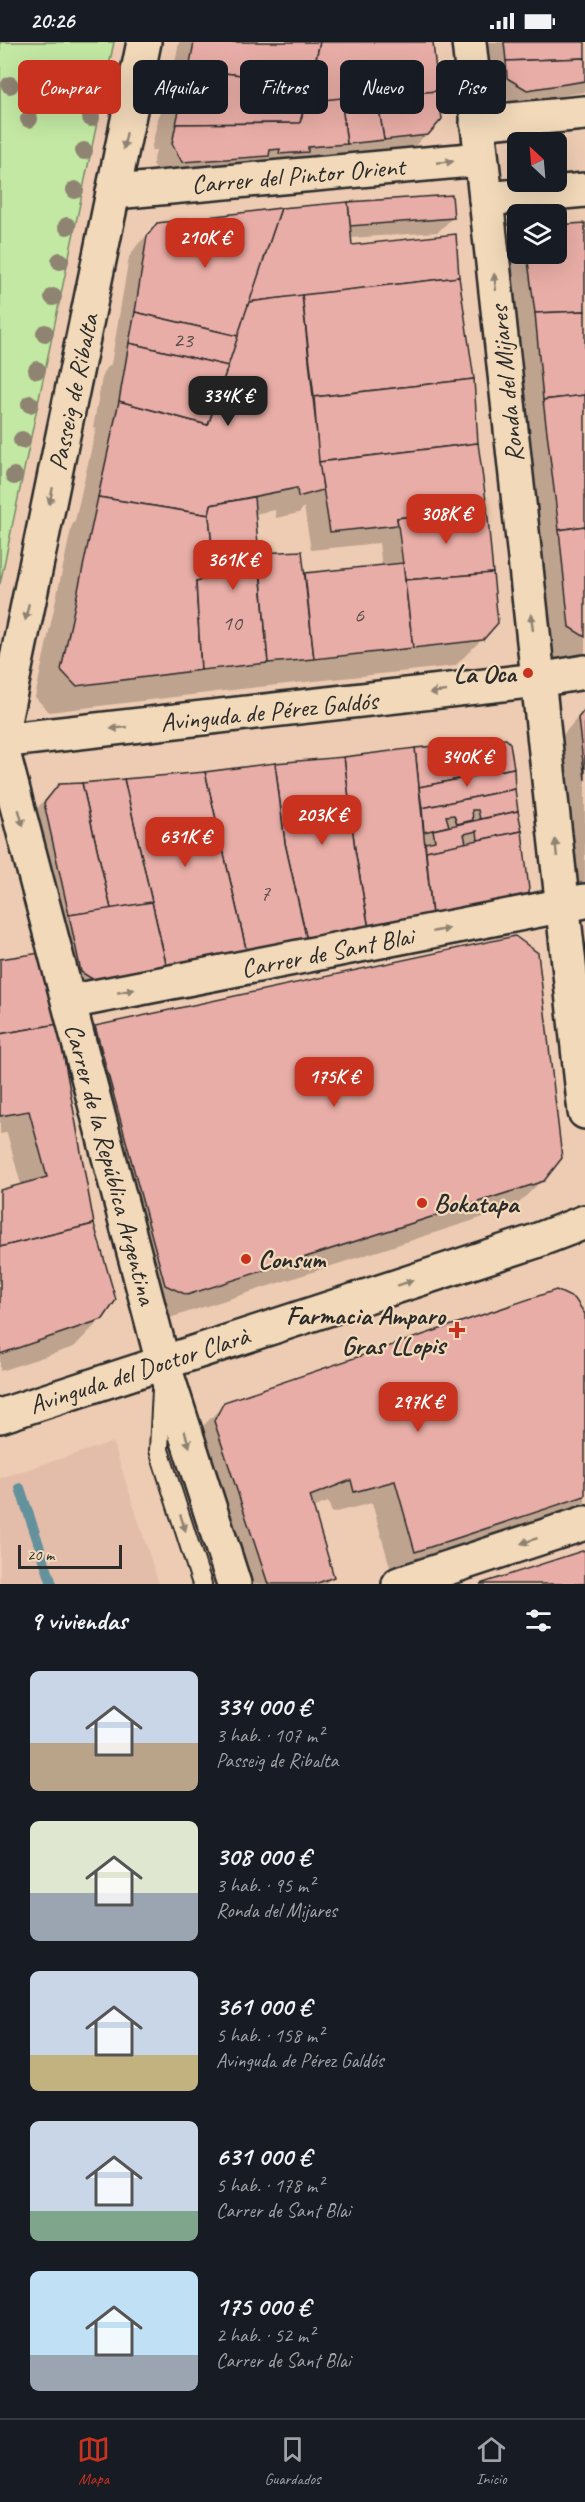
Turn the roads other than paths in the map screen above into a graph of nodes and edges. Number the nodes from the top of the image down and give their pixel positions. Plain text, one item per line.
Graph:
1 (144, 42) edge
2 (469, 42) edge
3 (585, 113) edge
4 (477, 123) junction
5 (481, 159) junction
6 (585, 190) edge
7 (115, 192) junction
8 (486, 199) junction
9 (585, 672) edge
10 (538, 680) junction
11 (0, 741) edge
12 (574, 904) edge
13 (69, 1002) junction
14 (585, 1112) edge
15 (585, 1222) edge
16 (163, 1363) junction
17 (0, 1416) edge
18 (585, 1523) edge
19 (202, 1584) edge
20 (234, 1584) edge
21 (399, 1584) edge

1 -> 7 street, Passeig de Ribalta
2 - 4 street, Ronda del Mijares
3 - 4 street
4 - 5 street, Ronda del Mijares
7 -> 5 street, Carrer del Pintor Orient
5 - 8 street, Ronda del Mijares
6 - 8 street
7 -> 11 street, Passeig de Ribalta
10 -> 8 street, Ronda del Mijares
9 - 10 street, Avinguda de Pérez Galdós
10 -> 11 street, Avinguda de Pérez Galdós
12 -> 10 street, Ronda del Mijares
11 -> 13 street, Carrer de la República Argentina
13 -> 12 street, Carrer de Sant Blai
12 - 14 street, Ronda del Mijares
13 - 16 street, Carrer de la República Argentina
16 -> 15 street, Avinguda del Doctor Clarà
16 - 17 street, Avinguda del Doctor Clarà
16 -> 19 lane
16 -> 20 street, Carrer de la República Argentina
18 -> 21 street

